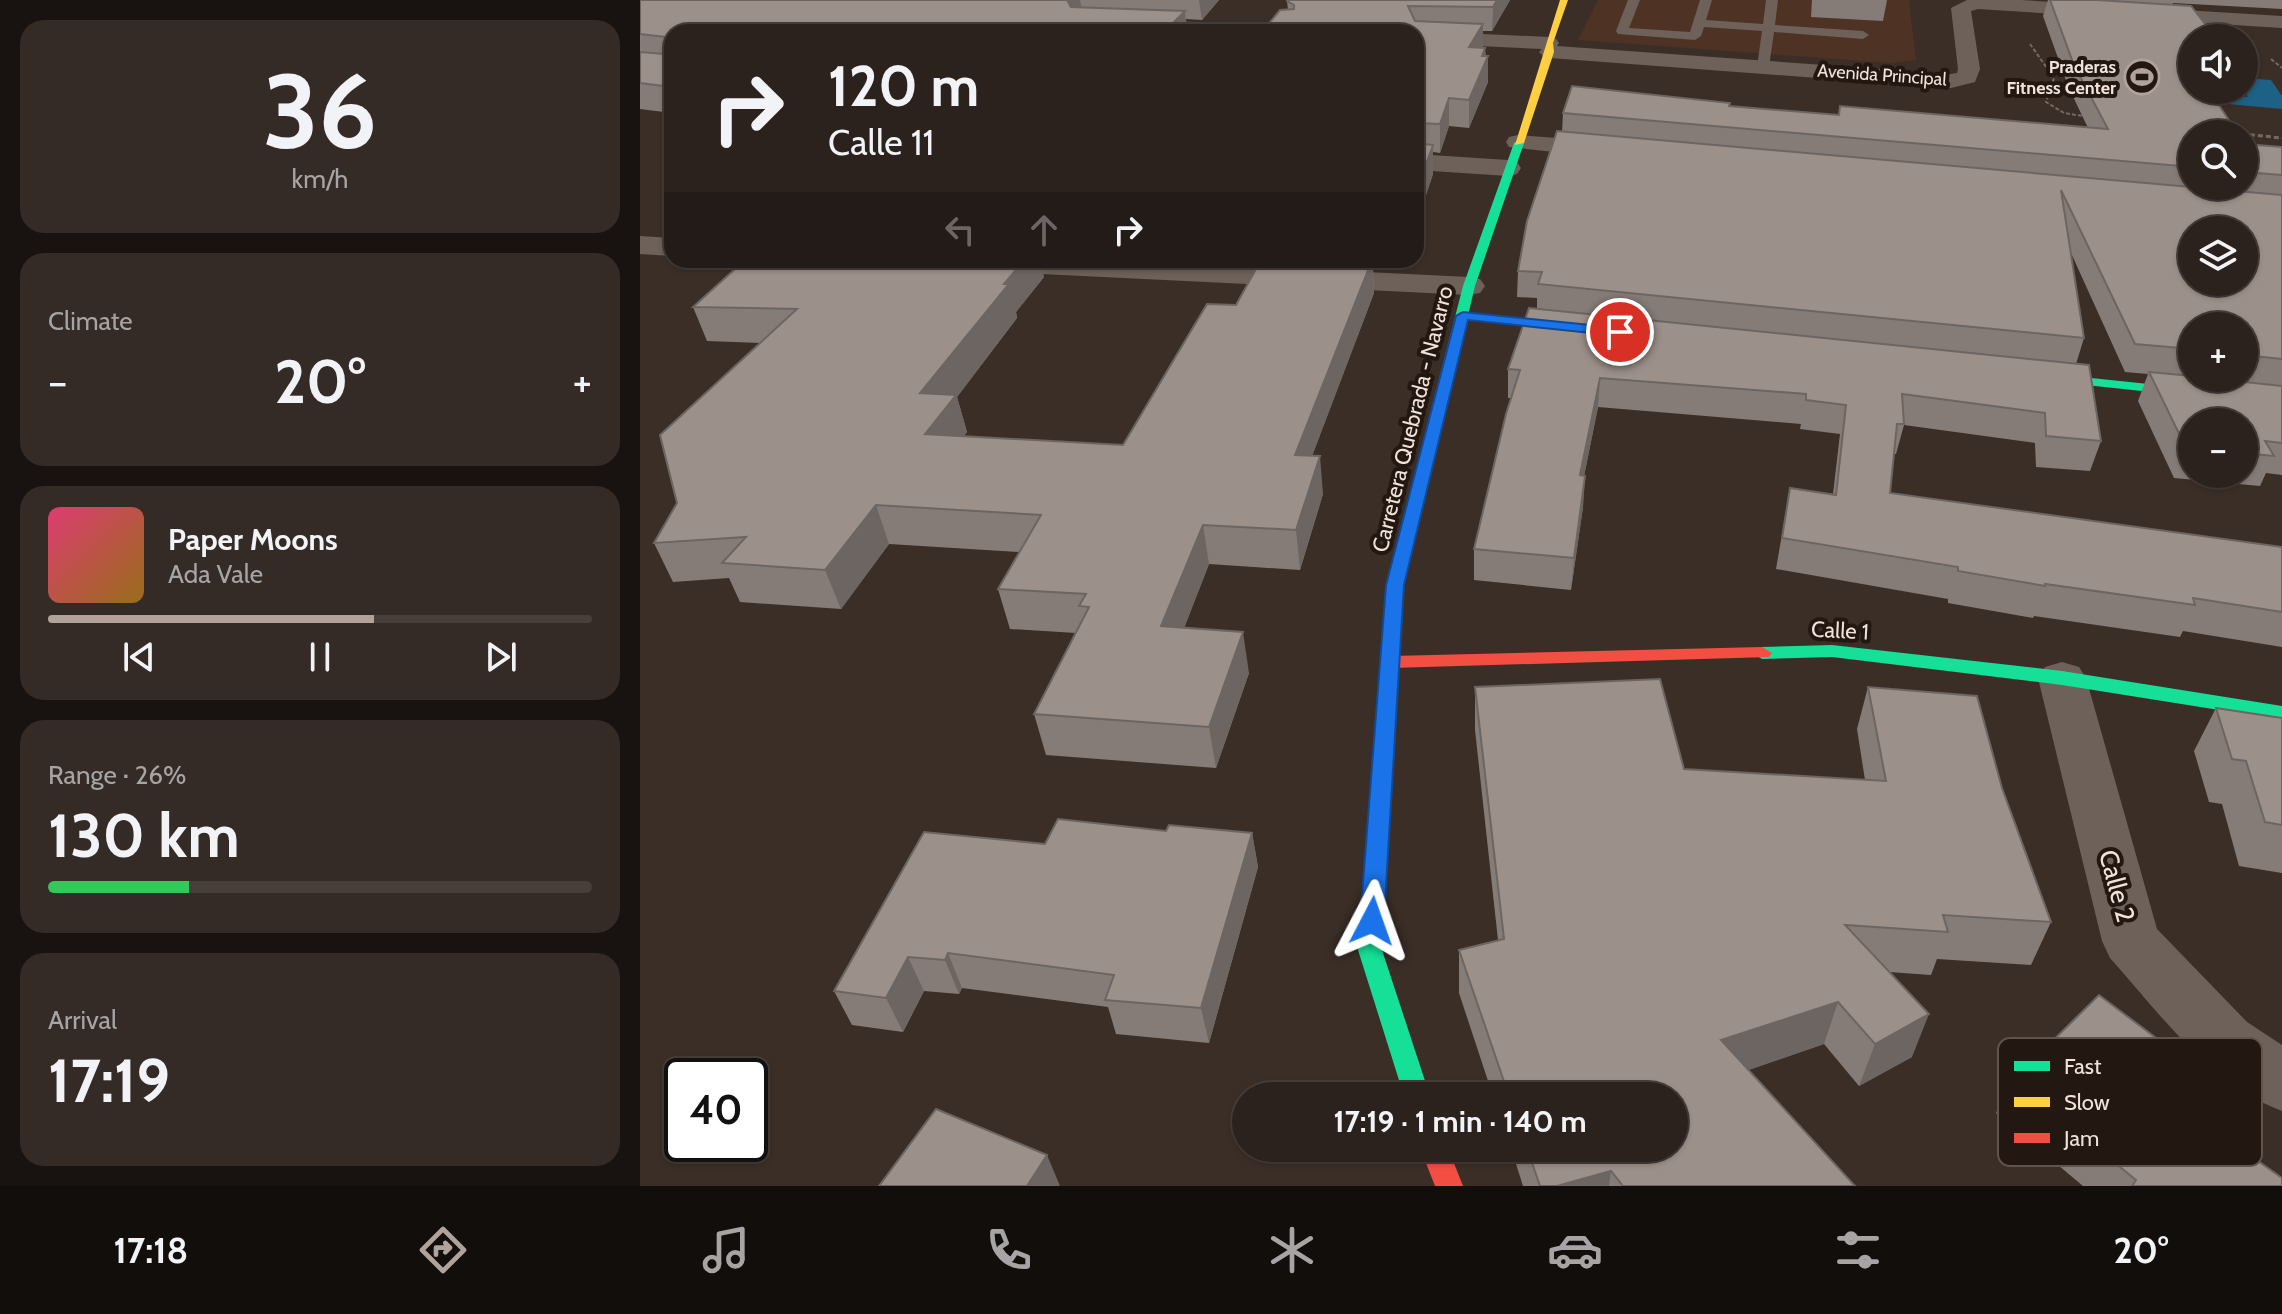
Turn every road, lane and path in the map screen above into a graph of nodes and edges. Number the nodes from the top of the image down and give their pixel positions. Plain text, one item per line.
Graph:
1 (1564, 0) edge
2 (1634, 0) edge
3 (1706, 0) edge
4 (1772, 0) edge
5 (2214, 0) edge
6 (1977, 2) edge
7 (2228, 19) junction
8 (2282, 22) edge
9 (1700, 23) junction
10 (1770, 29) junction
11 (1863, 35) dead end
12 (1424, 38) edge
13 (2035, 38) dead end
14 (1549, 47) junction
15 (1763, 67) junction
16 (2097, 118) edge
17 (2258, 135) edge
18 (2282, 138) edge
19 (1518, 142) junction
20 (1629, 152) edge
21 (1424, 163) edge
22 (1508, 168) junction
23 (640, 245) edge
24 (664, 246) edge
25 (1043, 268) edge
26 (1466, 301) junction
27 (1604, 331) edge
28 (2014, 374) edge
29 (2282, 402) edge
30 (1391, 662) junction
31 (2062, 678) junction
32 (2282, 713) edge
33 (2221, 1038) edge
34 (2262, 1067) edge
35 (2282, 1081) edge
36 (1412, 1082) edge
37 (1440, 1162) edge
38 (1449, 1186) edge

1 - 14 street, Carretera Quebrada - Navarro
2 - 9 lane
3 - 9 lane
4 - 10 lane
5 - 7 street
6 - 7 street, Avenida Principal
6 - 15 street, Avenida Principal
7 - 8 street, Avenida Principal
9 - 10 lane
10 - 11 lane
10 - 15 lane
12 - 14 street, Avenida Principal
13 - 16 path
14 - 15 street, Avenida Principal
14 - 19 street, Carretera Quebrada - Navarro
17 - 18 path
19 - 20 street
19 - 22 street, Carretera Quebrada - Navarro
21 - 22 street
22 - 26 street, Carretera Quebrada - Navarro
23 - 24 street
25 - 26 street
26 - 27 street
26 - 30 street, Carretera Quebrada - Navarro
28 - 29 street
30 - 31 street, Calle 1
30 - 36 street, Carretera Quebrada - Navarro
31 - 32 street, Calle 1
31 - 33 street, Calle 2
34 - 35 street, Calle 2
37 - 38 street

